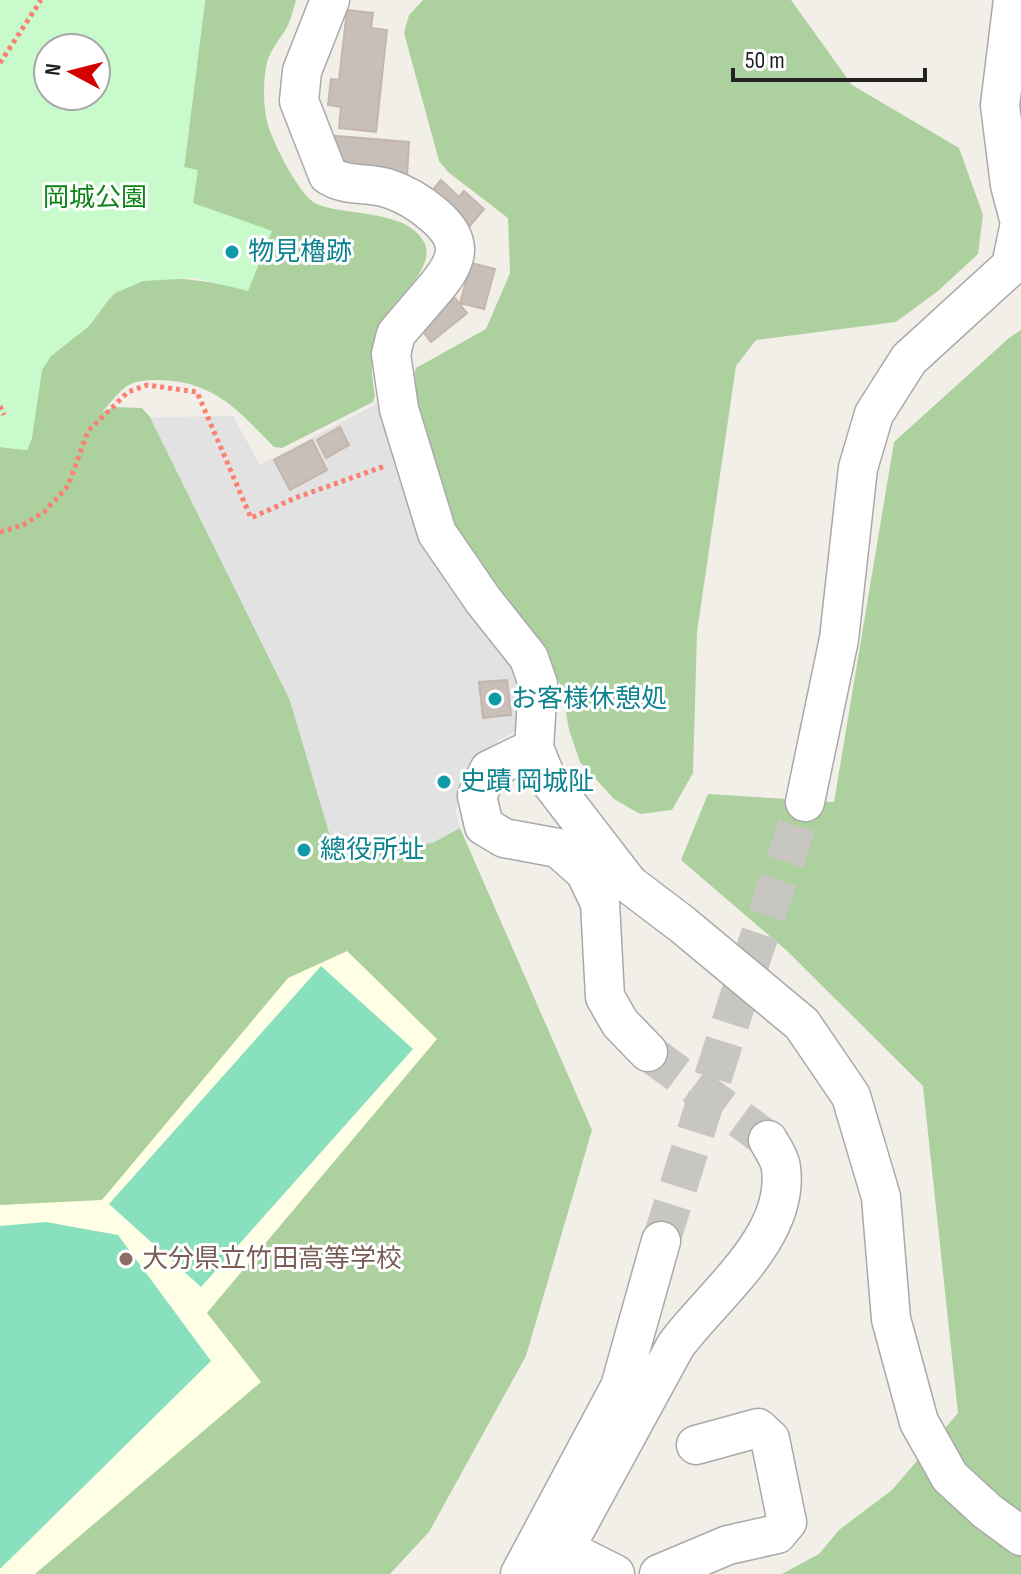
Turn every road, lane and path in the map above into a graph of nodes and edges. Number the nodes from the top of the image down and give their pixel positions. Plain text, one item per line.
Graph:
1 (41, 0) edge
2 (330, 0) edge
3 (1013, 0) edge
4 (0, 63) edge
5 (0, 406) edge
6 (4, 415) dead end
7 (411, 456) junction
8 (0, 532) edge
9 (534, 748) junction
10 (805, 802) tunnel mouth
11 (648, 1052) tunnel mouth
12 (768, 1140) tunnel mouth
13 (661, 1241) tunnel mouth
14 (696, 1445) dead end
15 (1021, 1536) edge
16 (558, 1562) edge
17 (520, 1574) edge
18 (615, 1574) edge
19 (659, 1574) edge

1 - 4 path
2 - 7 street
3 - 10 street
5 - 6 path
7 - 8 path
7 - 9 street
9 - 11 street
9 - 15 street
12 - 16 street
13 - 17 street
14 - 19 street
16 - 18 street

